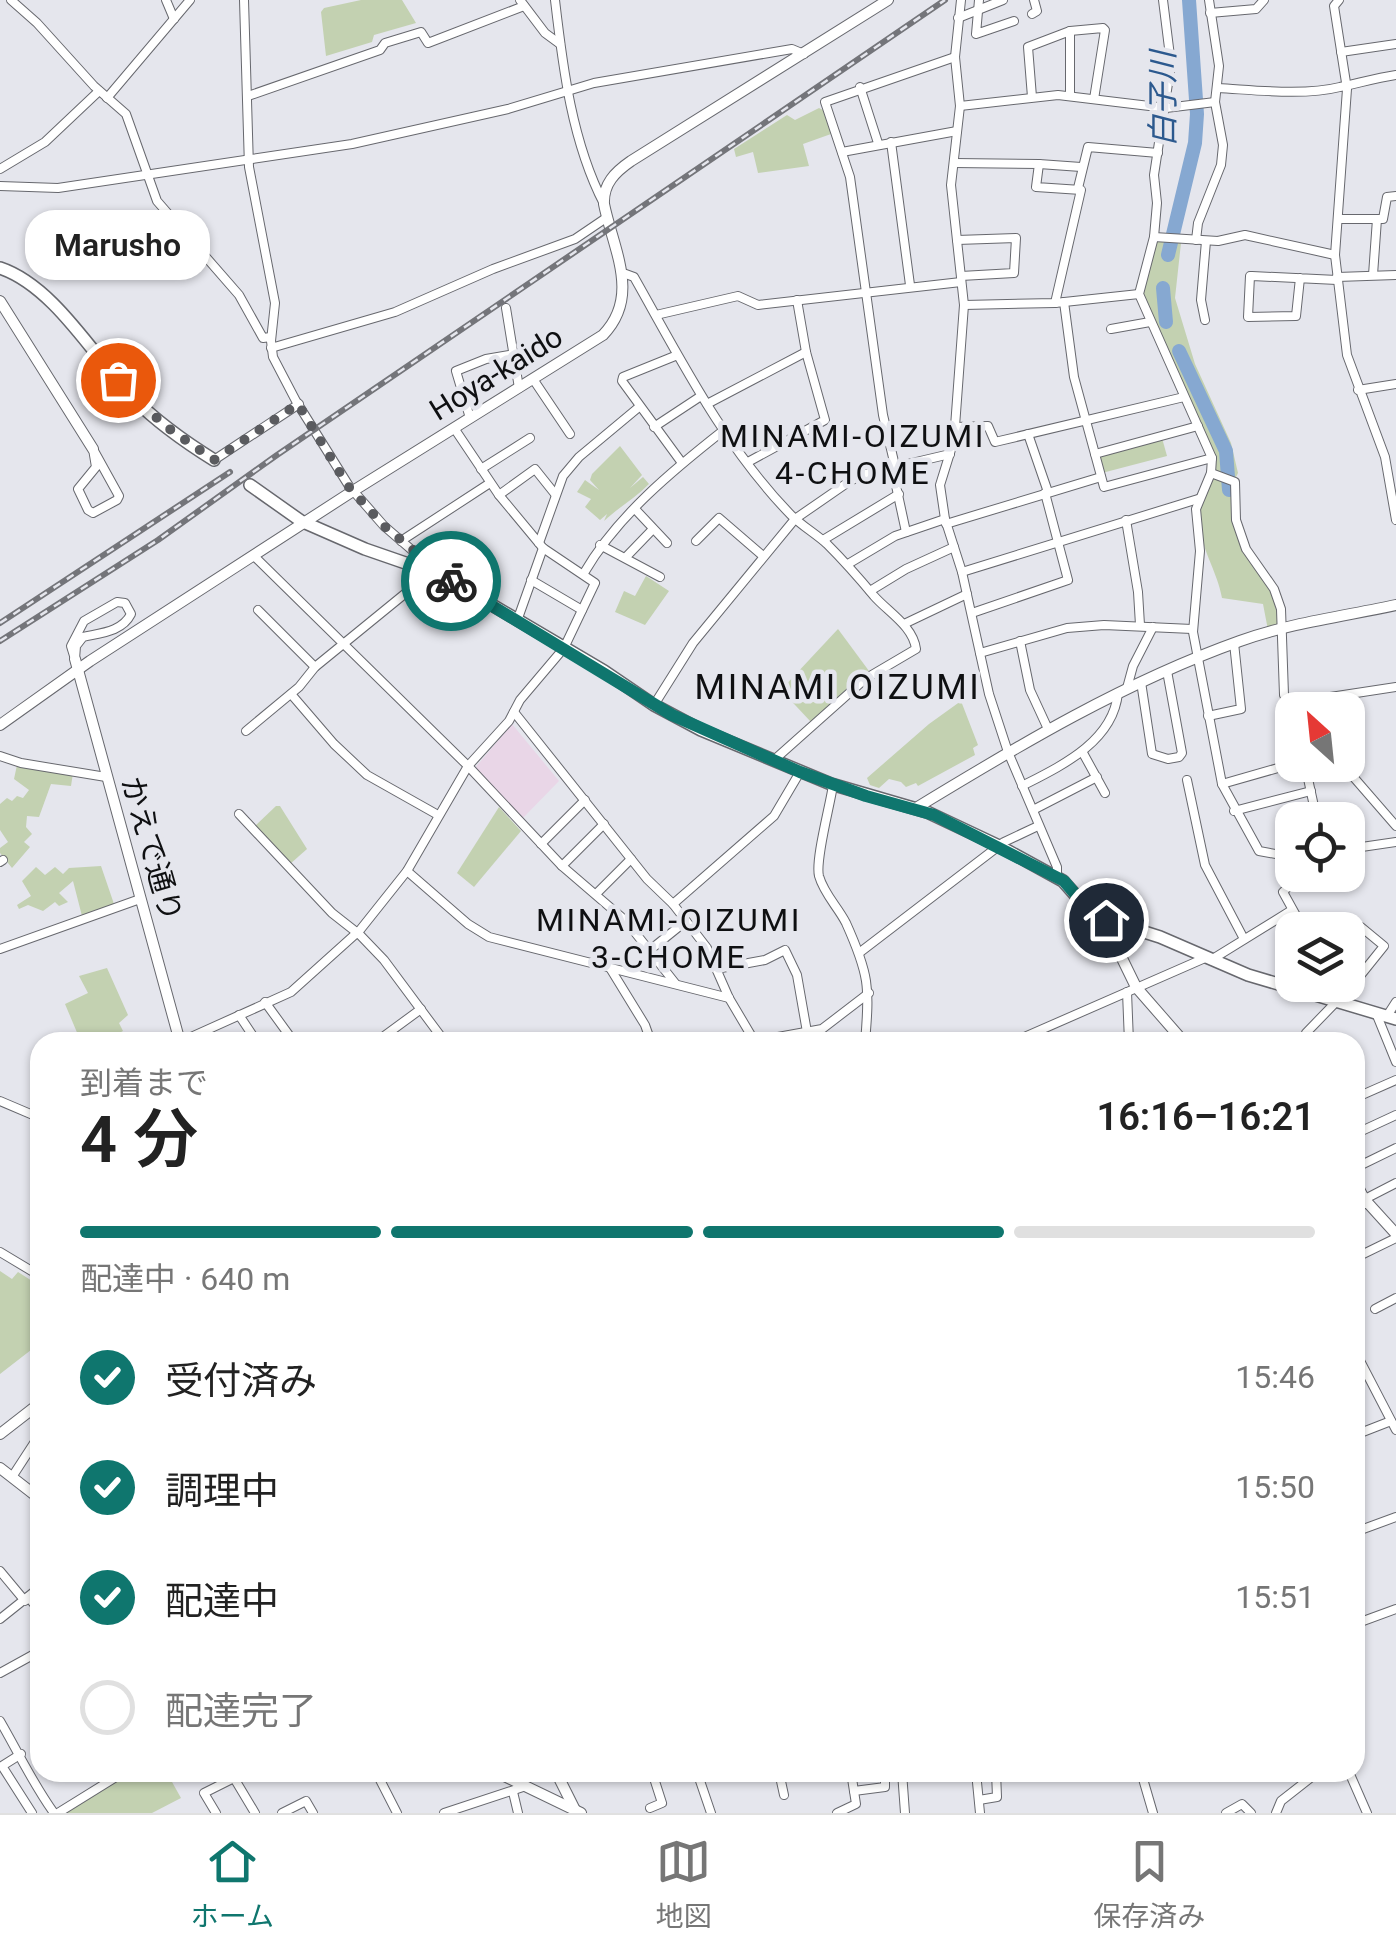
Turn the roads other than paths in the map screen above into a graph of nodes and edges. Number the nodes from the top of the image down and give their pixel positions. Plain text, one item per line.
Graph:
1 (11, 0) edge
2 (166, 0) edge
3 (190, 0) edge
4 (244, 0) edge
5 (555, 0) edge
6 (888, 0) edge
7 (961, 0) edge
8 (1003, 0) edge
9 (1034, 0) edge
10 (1163, 0) edge
11 (1209, 0) edge
12 (1264, 0) edge
13 (1339, 0) edge
14 (522, 3) edge
15 (978, 5) edge
16 (1210, 13) junction
17 (1032, 14) dead end
18 (958, 18) junction
19 (174, 19) junction
20 (1014, 21) dead end
21 (1070, 31) junction
22 (560, 44) junction
23 (1396, 44) edge
24 (1340, 52) junction
25 (804, 54) junction
26 (955, 57) junction
27 (1396, 76) edge
28 (1346, 85) junction
29 (860, 88) junction
30 (1218, 88) junction
31 (99, 91) junction
32 (569, 91) junction
33 (248, 96) junction
34 (1070, 96) junction
35 (108, 98) junction
36 (1032, 98) junction
37 (1094, 99) junction
38 (1215, 102) junction
39 (960, 106) junction
40 (1166, 108) junction
41 (957, 130) junction
42 (891, 142) junction
43 (878, 144) junction
44 (842, 152) junction
45 (1158, 153) junction
46 (249, 160) junction
47 (954, 163) junction
48 (1039, 164) junction
49 (1081, 167) junction
50 (0, 168) edge
51 (148, 173) junction
52 (0, 186) edge
53 (1078, 188) junction
54 (1396, 196) edge
55 (604, 204) junction
56 (606, 218) junction
57 (1340, 219) junction
58 (1376, 219) junction
59 (1154, 238) junction
60 (957, 240) junction
61 (1201, 240) junction
62 (1335, 255) junction
63 (0, 268) edge
64 (622, 273) junction
65 (1373, 275) junction
66 (1396, 275) edge
67 (1300, 278) junction
68 (1337, 278) junction
69 (961, 279) junction
70 (910, 286) junction
71 (867, 290) junction
72 (1139, 294) junction
73 (797, 300) junction
74 (1059, 303) junction
75 (1, 305) edge
76 (964, 305) junction
77 (506, 308) dead end
78 (656, 315) junction
79 (1204, 320) dead end
80 (1150, 322) junction
81 (1111, 329) dead end
82 (267, 338) junction
83 (271, 348) junction
84 (806, 352) junction
85 (514, 354) junction
86 (676, 356) junction
87 (533, 379) junction
88 (1396, 384) edge
89 (519, 388) junction
90 (1358, 390) junction
91 (700, 396) junction
92 (1184, 396) junction
93 (298, 404) junction
94 (707, 404) junction
95 (639, 407) junction
96 (470, 418) junction
97 (1085, 418) junction
98 (1198, 426) junction
99 (654, 427) junction
100 (955, 427) junction
101 (454, 428) junction
102 (724, 430) junction
103 (570, 434) dead end
104 (1028, 434) junction
105 (530, 438) dead end
106 (93, 449) junction
107 (950, 454) junction
108 (1095, 454) junction
109 (1212, 458) junction
110 (214, 460) joint
111 (748, 462) junction
112 (682, 463) junction
113 (894, 467) junction
114 (481, 469) junction
115 (1211, 473) junction
116 (1101, 476) junction
117 (490, 483) junction
118 (250, 485) dead end
119 (353, 490) junction
120 (1046, 493) junction
121 (555, 494) junction
122 (898, 494) junction
123 (498, 495) junction
124 (1198, 499) junction
125 (635, 509) junction
126 (796, 520) junction
127 (1126, 520) junction
128 (1396, 520) edge
129 (945, 522) junction
130 (307, 523) junction
131 (654, 529) junction
132 (906, 532) junction
133 (823, 540) junction
134 (402, 541) junction
135 (696, 542) dead end
136 (1059, 542) junction
137 (668, 543) dead end
138 (600, 544) junction
139 (541, 546) junction
140 (954, 548) junction
141 (254, 556) junction
142 (626, 556) junction
143 (763, 556) junction
144 (848, 564) junction
145 (962, 572) junction
146 (436, 573) junction
147 (584, 573) junction
148 (660, 577) dead end
149 (531, 580) junction
150 (870, 591) junction
151 (967, 594) junction
152 (1396, 605) edge
153 (258, 610) dead end
154 (582, 610) junction
155 (972, 613) junction
156 (90, 618) junction
157 (517, 621) junction
158 (904, 624) junction
159 (1140, 625) junction
160 (1153, 627) junction
161 (1192, 629) junction
162 (1284, 630) junction
163 (101, 634) junction
164 (1020, 640) junction
165 (1234, 643) junction
166 (342, 645) junction
167 (564, 648) junction
168 (980, 653) junction
169 (1196, 659) junction
170 (76, 664) junction
171 (315, 667) junction
172 (1167, 671) junction
173 (1140, 682) junction
174 (1396, 688) edge
175 (1122, 690) junction
176 (1284, 692) edge
177 (1365, 693) edge
178 (291, 694) junction
179 (654, 705) junction
180 (514, 712) junction
181 (1208, 716) junction
182 (0, 724) edge
183 (1048, 729) junction
184 (246, 730) dead end
185 (1008, 752) junction
186 (1084, 753) junction
187 (0, 756) edge
188 (773, 761) junction
189 (468, 766) junction
190 (1275, 769) edge
191 (800, 772) junction
192 (106, 776) junction
193 (1096, 777) junction
194 (1187, 780) dead end
195 (1308, 782) edge
196 (1356, 782) edge
197 (1222, 784) junction
198 (1022, 786) junction
199 (838, 787) junction
200 (1310, 791) junction
201 (1105, 793) dead end
202 (584, 800) junction
203 (1313, 802) edge
204 (916, 808) junction
205 (1033, 810) junction
206 (1234, 811) junction
207 (239, 814) dead end
208 (438, 815) junction
209 (604, 824) junction
210 (1038, 826) junction
211 (1396, 826) edge
212 (1396, 842) edge
213 (541, 844) junction
214 (999, 846) junction
215 (1365, 847) edge
216 (1275, 854) edge
217 (631, 860) junction
218 (562, 866) junction
219 (407, 871) junction
220 (1057, 878) junction
221 (1283, 892) edge
222 (596, 894) junction
223 (140, 899) junction
224 (673, 904) junction
225 (1292, 910) joint
226 (1094, 916) junction
227 (686, 921) junction
228 (1365, 931) edge
229 (356, 933) junction
230 (1244, 939) junction
231 (0, 949) edge
232 (650, 950) junction
233 (859, 953) junction
234 (1208, 959) junction
235 (610, 968) junction
236 (716, 968) junction
237 (1365, 970) edge
238 (1275, 981) edge
239 (676, 983) junction
240 (1132, 989) junction
241 (870, 993) junction
242 (729, 998) junction
243 (265, 1002) junction
244 (1338, 1002) joint
245 (1396, 1002) edge
246 (421, 1010) junction
247 (239, 1016) junction
248 (1386, 1016) edge
249 (1040, 1031) edge
250 (177, 1032) edge
251 (203, 1032) edge
252 (250, 1032) edge
253 (287, 1032) edge
254 (390, 1032) edge
255 (438, 1032) edge
256 (647, 1032) edge
257 (749, 1032) edge
258 (807, 1032) joint
259 (866, 1032) edge
260 (1130, 1032) edge
261 (1174, 1032) edge
262 (1307, 1032) edge
263 (1396, 1062) edge
264 (1396, 1080) edge
265 (1365, 1094) edge
266 (0, 1101) edge
267 (30, 1114) edge
268 (1396, 1115) edge
269 (1365, 1129) edge
270 (1396, 1148) edge
271 (1365, 1163) edge
272 (1396, 1184) edge
273 (1365, 1201) edge
274 (1365, 1206) edge
275 (1396, 1236) edge
276 (0, 1252) edge
277 (1365, 1253) edge
278 (30, 1270) edge
279 (1396, 1298) edge
280 (1375, 1309) dead end
281 (1365, 1370) edge
282 (30, 1411) edge
283 (1392, 1420) junction
284 (1396, 1430) edge
285 (1365, 1431) edge
286 (0, 1434) edge
287 (30, 1446) edge
288 (5, 1476) edge
289 (30, 1492) edge
290 (1396, 1517) edge
291 (1365, 1528) edge
292 (0, 1571) edge
293 (30, 1596) edge
294 (27, 1599) junction
295 (30, 1602) edge
296 (1396, 1609) edge
297 (0, 1619) edge
298 (1365, 1620) edge
299 (30, 1656) edge
300 (0, 1673) edge
301 (1, 1726) edge
302 (21, 1754) junction
303 (30, 1774) edge
304 (33, 1782) edge
305 (107, 1782) edge
306 (216, 1782) edge
307 (226, 1782) edge
308 (236, 1782) edge
309 (381, 1782) edge
310 (517, 1782) edge
311 (561, 1782) edge
312 (655, 1782) edge
313 (702, 1782) edge
314 (781, 1782) edge
315 (853, 1782) edge
316 (886, 1782) edge
317 (903, 1782) edge
318 (977, 1782) edge
319 (996, 1782) edge
320 (1144, 1782) edge
321 (1306, 1782) edge
322 (1353, 1782) edge
323 (218, 1786) junction
324 (526, 1786) junction
325 (854, 1790) junction
326 (512, 1792) junction
327 (784, 1795) dead end
328 (979, 1800) junction
329 (650, 1808) dead end
330 (284, 1812) edge
331 (577, 1812) edge
332 (32, 1813) edge
333 (56, 1813) edge
334 (216, 1813) edge
335 (255, 1813) edge
336 (313, 1813) edge
337 (397, 1813) edge
338 (444, 1813) edge
339 (518, 1813) edge
340 (711, 1813) edge
341 (836, 1813) edge
342 (905, 1813) edge
343 (980, 1813) edge
344 (1152, 1813) edge
345 (1226, 1813) edge
346 (1250, 1813) edge
347 (1276, 1813) edge
348 (1367, 1813) edge

1 - 31 street
2 - 19 street
3 - 19 street
4 - 33 street
5 - 22 street
6 - 25 main road
7 - 18 street
8 - 15 street
9 - 17 street
10 - 40 street
11 - 16 street
12 - 16 street
13 - 24 street
14 - 22 street
14 - 33 street
15 - 18 street
15 - 20 street
16 - 30 street
18 - 26 street
19 - 35 street
21 - 34 street
21 - 36 street
21 - 37 street
22 - 32 street
23 - 24 street
24 - 28 street
25 - 32 street
25 - 55 main road
26 - 29 street
26 - 39 street
27 - 28 street
28 - 30 street
28 - 57 street
29 - 43 street
29 - 44 street
30 - 38 street
31 - 35 street
31 - 50 street
32 - 46 street
32 - 55 street
33 - 46 street
34 - 36 street
34 - 37 street
35 - 51 street
36 - 39 street
37 - 40 street
38 - 40 street
38 - 61 street
39 - 41 street
40 - 45 street
41 - 42 street
41 - 47 street
42 - 43 street
42 - 70 street
43 - 44 street
44 - 71 street
45 - 49 street
45 - 59 street
46 - 51 street
46 - 82 street
47 - 48 street
47 - 60 street
48 - 49 street
48 - 53 street
49 - 53 street
51 - 52 street
51 - 82 street
53 - 74 street
54 - 58 street
55 - 56 main road, Hoya-kaido
56 - 64 main road, Hoya-kaido
56 - 83 street
57 - 58 street
57 - 62 street
58 - 65 street
59 - 61 street
59 - 72 street
60 - 69 street
60 - 69 street
61 - 62 street
61 - 79 street
62 - 68 street
63 - 110 main road
64 - 78 street
64 - 87 main road, Hoya-kaido
65 - 66 street
65 - 68 street
67 - 67 street
67 - 68 street
68 - 90 street
69 - 70 street
69 - 76 street
70 - 71 street
71 - 73 street
71 - 113 street
72 - 74 street
72 - 80 street
73 - 78 street
73 - 84 street
74 - 76 street
74 - 97 street
75 - 106 main road
76 - 100 street
77 - 85 street
78 - 86 street
80 - 81 street
80 - 92 street
82 - 83 street
83 - 93 street
84 - 94 street
84 - 111 street
85 - 89 street
85 - 96 street
86 - 91 street
86 - 95 street
87 - 89 main road, Hoya-kaido
87 - 103 street
88 - 90 street
89 - 96 main road, Hoya-kaido
90 - 128 street
91 - 94 street
91 - 99 street
92 - 97 street
92 - 98 street
93 - 110 street
93 - 119 street
94 - 102 street
95 - 99 street
95 - 121 street
96 - 101 main road, Hoya-kaido
97 - 104 street
97 - 108 street
98 - 108 street
98 - 109 street
99 - 112 street
100 - 104 street
100 - 107 street
101 - 114 street
101 - 119 main road, Hoya-kaido
102 - 111 street
102 - 112 street
104 - 120 street
105 - 114 street
106 - 106 street
107 - 113 street
107 - 129 street
108 - 116 street
109 - 115 street
109 - 116 street
111 - 126 street
112 - 125 street
113 - 122 street
113 - 126 street
114 - 117 street
115 - 124 street
115 - 162 street
116 - 120 street
117 - 123 street
117 - 134 street
118 - 130 main road
119 - 130 main road, Hoya-kaido
119 - 134 street
120 - 129 street
120 - 136 street
121 - 123 street
121 - 139 street
122 - 132 street
122 - 133 street
123 - 139 street
124 - 127 street
124 - 161 street
125 - 131 street
125 - 138 street
126 - 133 street
126 - 143 street
127 - 136 street
127 - 159 street
129 - 132 street
129 - 140 street
130 - 141 main road, Hoya-kaido
130 - 146 main road
131 - 137 street
131 - 142 street
132 - 144 street
133 - 144 street
134 - 146 street
135 - 143 street
136 - 145 street
136 - 155 street
138 - 142 street
138 - 147 street
139 - 147 street
139 - 149 street
140 - 145 street
140 - 150 street
141 - 166 street
141 - 170 main road, Hoya-kaido
142 - 148 street
143 - 179 street
144 - 150 street
145 - 151 street
146 - 157 main road
146 - 166 street
147 - 154 street
149 - 154 street
149 - 157 street
150 - 158 street
151 - 155 street
151 - 158 street
152 - 162 main road
153 - 171 street
154 - 167 street
155 - 168 street
156 - 163 street
156 - 163 street
156 - 170 street
157 - 167 main road
158 - 188 street
159 - 160 street
159 - 164 street
160 - 161 street
160 - 175 street
161 - 169 street
162 - 165 main road
162 - 176 street
163 - 170 street
164 - 168 street
164 - 183 street
165 - 169 main road
165 - 181 street
166 - 171 street
166 - 189 street
167 - 179 main road
167 - 180 street
168 - 185 street
169 - 172 main road
169 - 181 street
170 - 182 main road, Hoya-kaido
170 - 192 main road, かえで通り
171 - 178 street
172 - 173 main road
172 - 173 street
173 - 175 main road
174 - 177 street
175 - 183 main road
175 - 186 street
178 - 184 street
178 - 208 street
179 - 188 main road
180 - 189 street
180 - 202 street
181 - 197 street
183 - 185 main road
185 - 198 street
185 - 204 main road
186 - 193 street
186 - 198 street
187 - 192 street
188 - 191 main road
189 - 208 street
189 - 213 street
190 - 197 street
191 - 199 main road
191 - 224 street
192 - 223 main road, かえで通り
193 - 201 street
193 - 205 street
194 - 230 street
195 - 200 street
196 - 211 street
197 - 206 street
198 - 205 street
199 - 204 main road
199 - 233 street
200 - 203 street
200 - 206 street
202 - 209 street
202 - 213 street
204 - 214 main road
205 - 210 street
206 - 216 street
207 - 229 street
208 - 219 street
209 - 217 street
209 - 218 street
210 - 214 street
210 - 220 street
212 - 215 street
213 - 218 street
214 - 220 main road
214 - 233 street
217 - 222 street
217 - 224 street
218 - 222 street
219 - 229 street
219 - 235 street
220 - 226 main road
221 - 225 street
222 - 232 street
223 - 231 street
223 - 250 main road, かえで通り
224 - 227 street
225 - 230 street
226 - 234 main road
226 - 240 main road
227 - 232 street
227 - 236 street
228 - 237 street
229 - 243 street
229 - 246 street
230 - 234 street
232 - 239 street
233 - 241 street
234 - 238 main road
234 - 240 street
235 - 239 street
235 - 256 street
236 - 242 street
236 - 258 street
239 - 242 street
240 - 249 street
240 - 260 street
240 - 261 main road
241 - 258 street
241 - 259 street
242 - 257 street
243 - 247 street
243 - 253 street
244 - 248 main road
244 - 262 street
245 - 248 street
246 - 254 street
246 - 255 street
247 - 251 street
247 - 252 street
248 - 263 street
264 - 265 street
266 - 267 street
268 - 269 street
270 - 271 street
272 - 273 street
274 - 275 main road
275 - 277 street
276 - 278 street
279 - 280 street
281 - 283 street
282 - 286 main road
283 - 284 street
283 - 285 street
287 - 288 street
288 - 289 main road
290 - 291 street
292 - 294 street
293 - 294 street
294 - 295 street
294 - 297 street
296 - 298 street
299 - 300 street
301 - 302 street
302 - 303 street
302 - 332 street
304 - 333 street
305 - 333 street
306 - 323 street
307 - 323 street
308 - 335 street
309 - 337 street
310 - 324 main road
311 - 331 main road
312 - 329 street
313 - 340 street
314 - 327 street
315 - 325 street
316 - 325 street
317 - 342 street
318 - 328 street
319 - 328 street
320 - 344 street
321 - 347 street
322 - 348 street
323 - 334 street
324 - 326 street
324 - 331 main road
325 - 341 street
326 - 338 street
326 - 339 street
328 - 343 street
330 - 336 street
345 - 346 street

